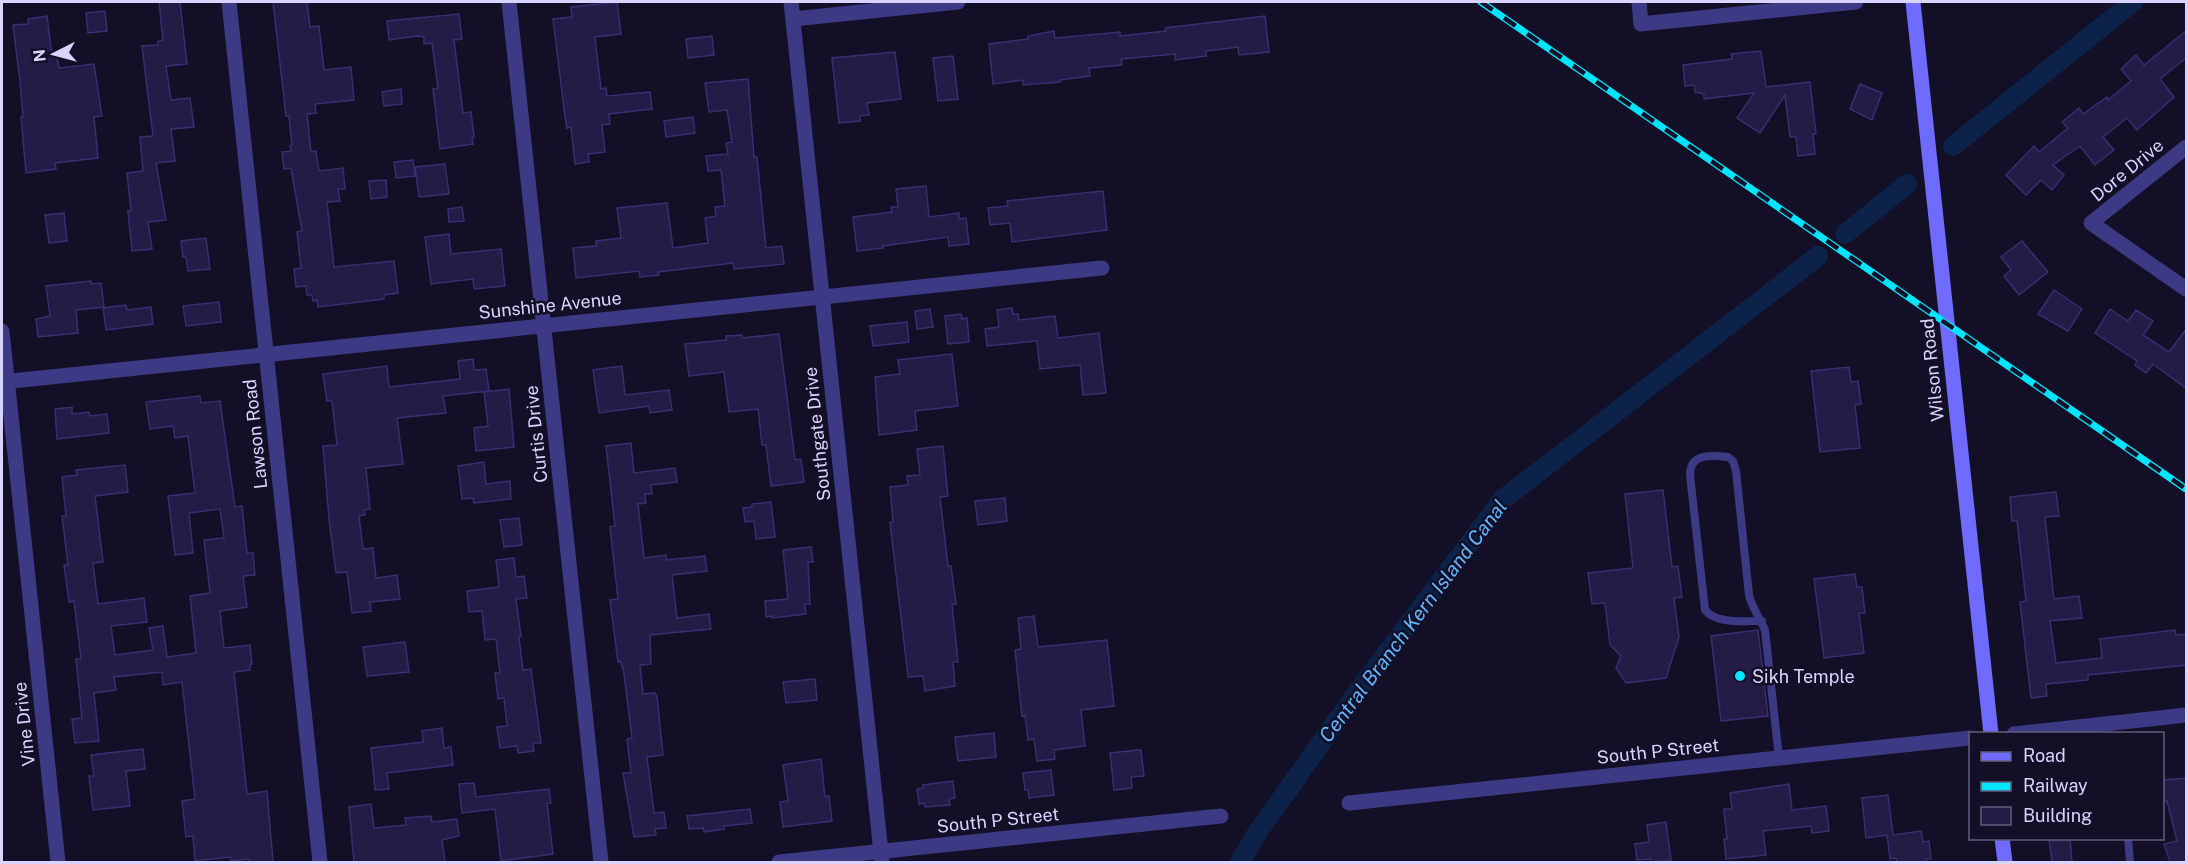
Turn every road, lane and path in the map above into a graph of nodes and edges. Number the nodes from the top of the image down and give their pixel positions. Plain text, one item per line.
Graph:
1 (229, 2) edge
2 (509, 2) edge
3 (791, 2) edge
4 (958, 2) edge
5 (1639, 2) edge
6 (1856, 2) edge
7 (1913, 2) edge
8 (793, 19) junction
9 (2187, 147) edge
10 (1102, 268) dead end
11 (2187, 289) edge
12 (822, 296) junction
13 (544, 325) junction
14 (2, 331) edge
15 (266, 354) junction
16 (4, 382) edge
17 (1762, 621) junction
18 (2187, 715) edge
19 (2116, 728) edge
20 (1991, 732) edge
21 (2048, 732) edge
22 (1969, 738) edge
23 (1779, 758) junction
24 (1349, 803) dead end
25 (1221, 816) dead end
26 (2002, 840) edge
27 (2128, 840) edge
28 (881, 857) edge
29 (58, 862) edge
30 (320, 862) edge
31 (601, 862) edge
32 (779, 862) edge
33 (2005, 862) edge
34 (2130, 862) edge

1 - 15 street, Lawson Road
2 - 13 street, Curtis Drive
3 - 8 street, Southgate Drive
4 - 8 street
5 - 6 street
7 - 20 street, Wilson Road
8 - 12 street, Southgate Drive
9 - 11 street, Dore Drive
10 - 12 street, Sunshine Avenue
12 - 13 street, Sunshine Avenue
12 - 28 street, Southgate Drive
13 - 15 street, Sunshine Avenue
13 - 31 street, Curtis Drive
14 - 16 street, Vine Drive
15 - 16 street, Sunshine Avenue
15 - 30 street, Lawson Road
16 - 29 street, Vine Drive
17 - 17 lane
17 - 23 lane
18 - 19 street
19 - 21 street
22 - 23 street, South P Street
23 - 24 street, South P Street
25 - 28 street, South P Street
26 - 33 street
27 - 34 lane
28 - 32 street, South P Street

